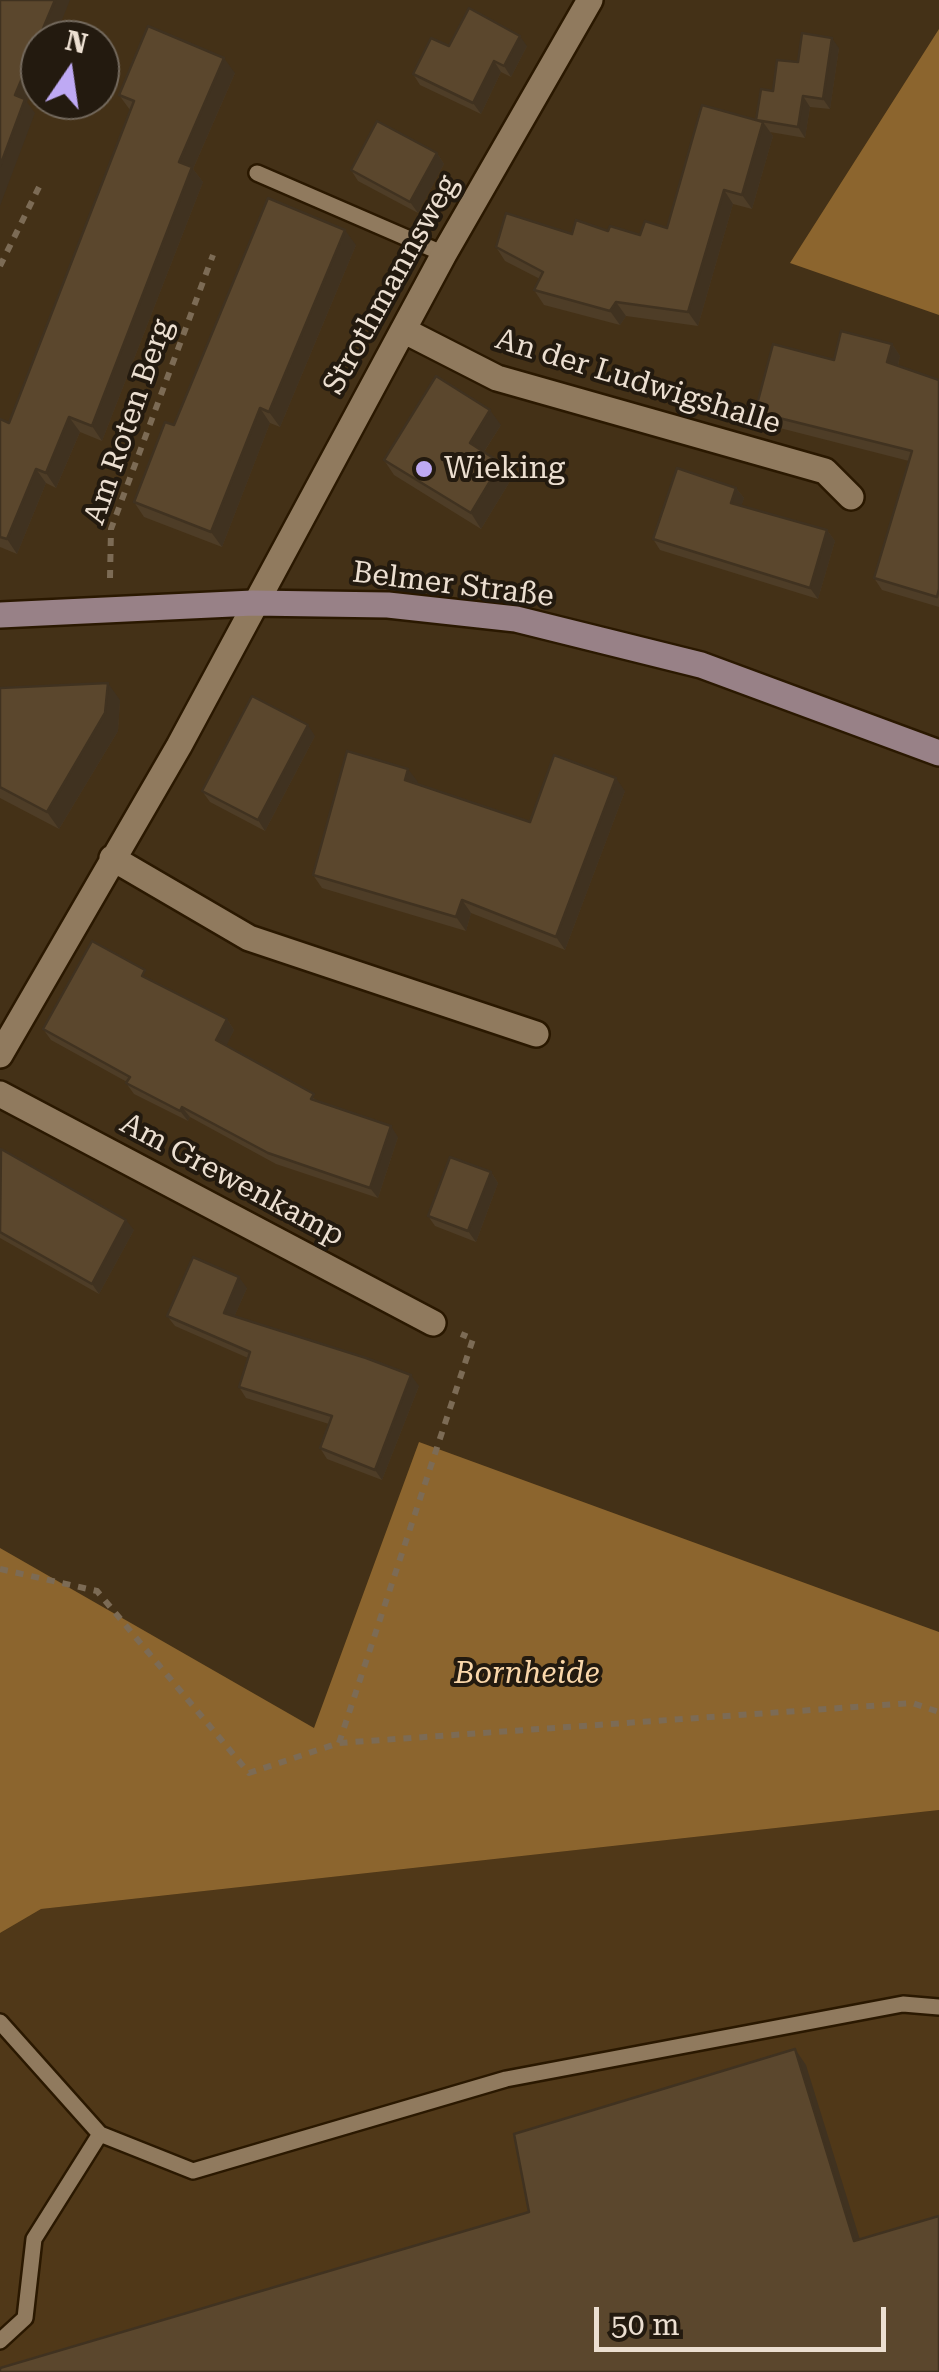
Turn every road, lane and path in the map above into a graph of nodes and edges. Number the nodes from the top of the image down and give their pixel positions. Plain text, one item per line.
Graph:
1 (590, 0) edge
2 (257, 172) dead end
3 (41, 183) dead end
4 (213, 254) dead end
5 (444, 254) junction
6 (0, 266) edge
7 (403, 330) junction
8 (851, 497) dead end
9 (253, 603) junction
10 (110, 609) junction
11 (0, 614) edge
12 (939, 753) edge
13 (112, 858) junction
14 (536, 1034) dead end
15 (0, 1055) edge
16 (0, 1094) edge
17 (433, 1323) joint
18 (0, 1568) edge
19 (939, 1712) edge
20 (338, 1743) junction
21 (939, 2007) edge
22 (0, 2022) edge
23 (100, 2134) junction
24 (0, 2341) edge

1 - 5 street, Strothmannsweg
2 - 5 lane
3 - 6 path
4 - 10 path, Am Roten Berg
5 - 7 street, Strothmannsweg
7 - 8 street, An der Ludwigshalle
7 - 9 street, Strothmannsweg
9 - 10 street, Belmer Straße
9 - 12 street, Belmer Straße
9 - 13 street
10 - 11 street, Belmer Straße
13 - 14 street
13 - 15 street
16 - 17 street, Am Grewenkamp
17 - 20 path
18 - 20 path
19 - 20 path
21 - 23 lane
22 - 23 lane
23 - 24 lane

